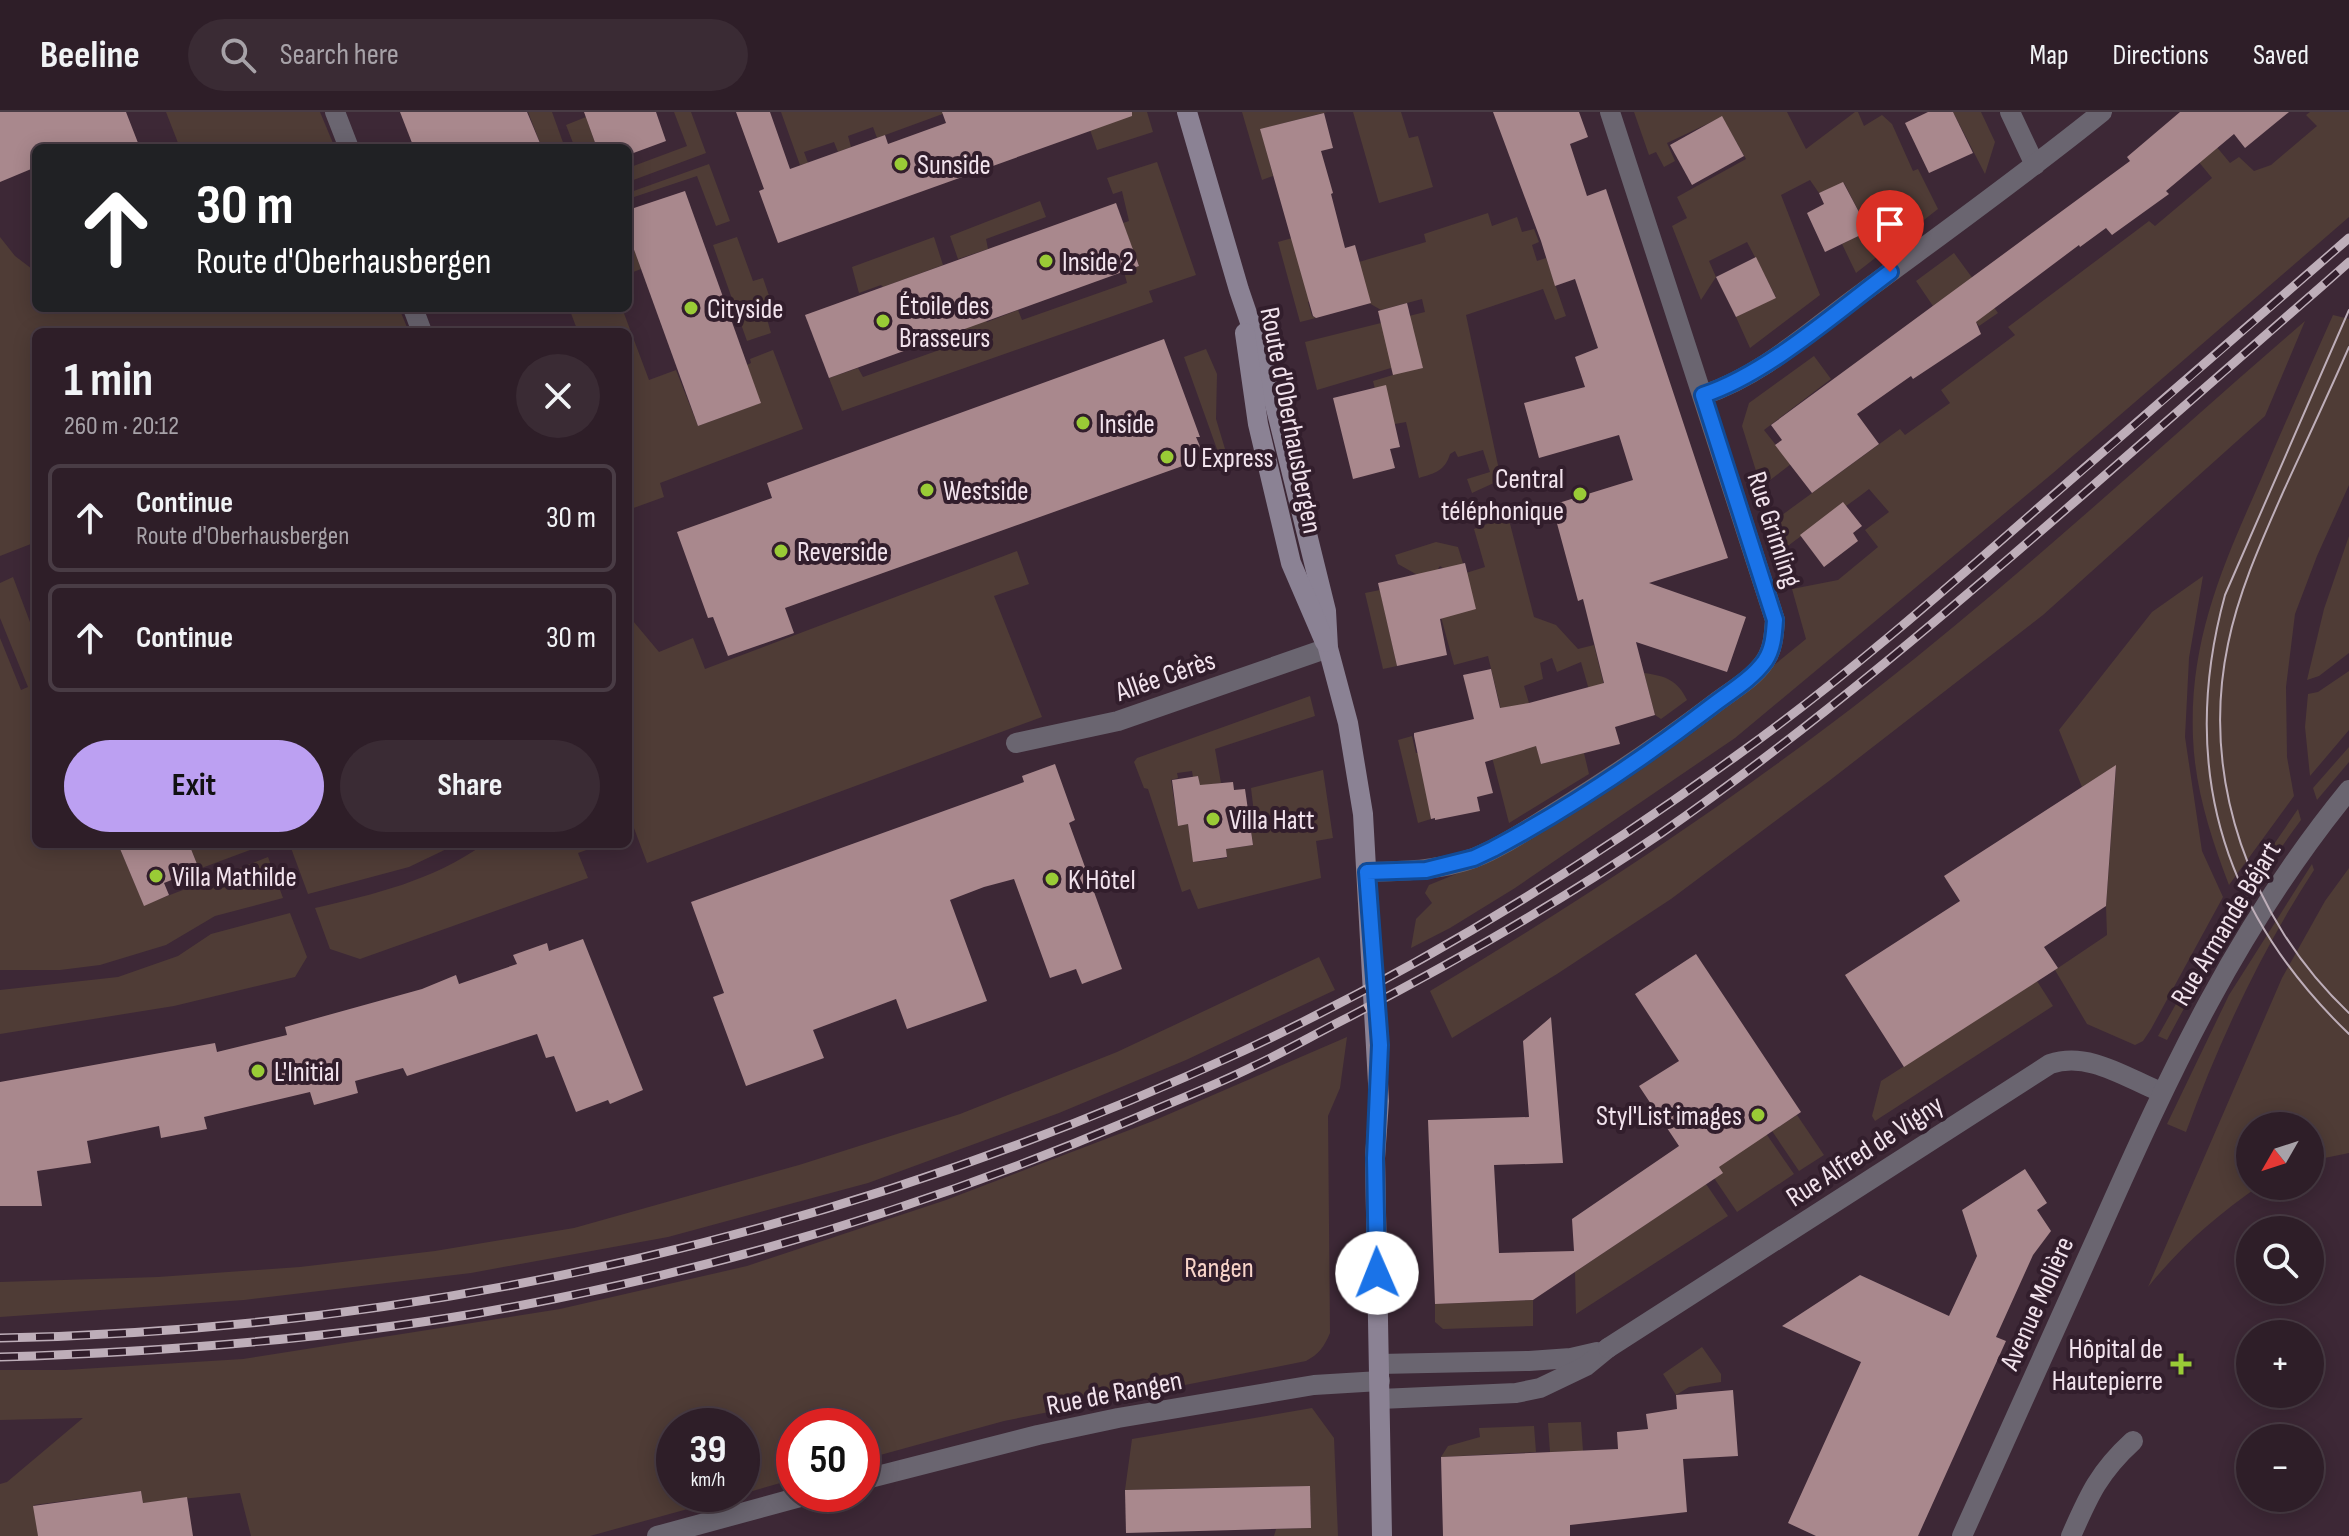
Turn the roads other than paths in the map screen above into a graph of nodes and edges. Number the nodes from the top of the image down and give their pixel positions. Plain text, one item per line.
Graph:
1 (335, 112) edge
2 (1187, 112) edge
3 (1610, 112) edge
4 (2010, 112) edge
5 (2102, 112) edge
6 (347, 144) edge
7 (2035, 165) junction
8 (1703, 395) junction
9 (1328, 648) junction
10 (1016, 743) dead end
11 (2349, 790) edge
12 (1367, 872) junction
13 (2161, 1092) junction
14 (1608, 1348) junction
15 (1380, 1381) junction
16 (2133, 1441) dead end
17 (880, 1475) edge
18 (776, 1504) edge
19 (657, 1536) edge
20 (1382, 1536) edge
21 (1962, 1536) edge
22 (2071, 1536) edge

1 - 6 street
2 - 9 main road, Route d'Oberhausbergen
3 - 8 street, Rue Grimling
4 - 7 street
5 - 7 street
7 - 8 street
8 - 12 street, Rue Grimling
9 - 10 street, Allée Cérès
9 - 12 main road, Route d'Oberhausbergen
11 - 13 street, Rue Armande Béjart
12 - 15 main road, Route d'Oberhausbergen
13 - 14 street, Rue Alfred de Vigny
13 - 21 street, Avenue Molière
14 - 15 street, Rue Alfred de Vigny
14 - 15 street, Rue Alfred de Vigny
15 - 17 street, Rue de Rangen
15 - 20 main road
16 - 22 street
18 - 19 street

